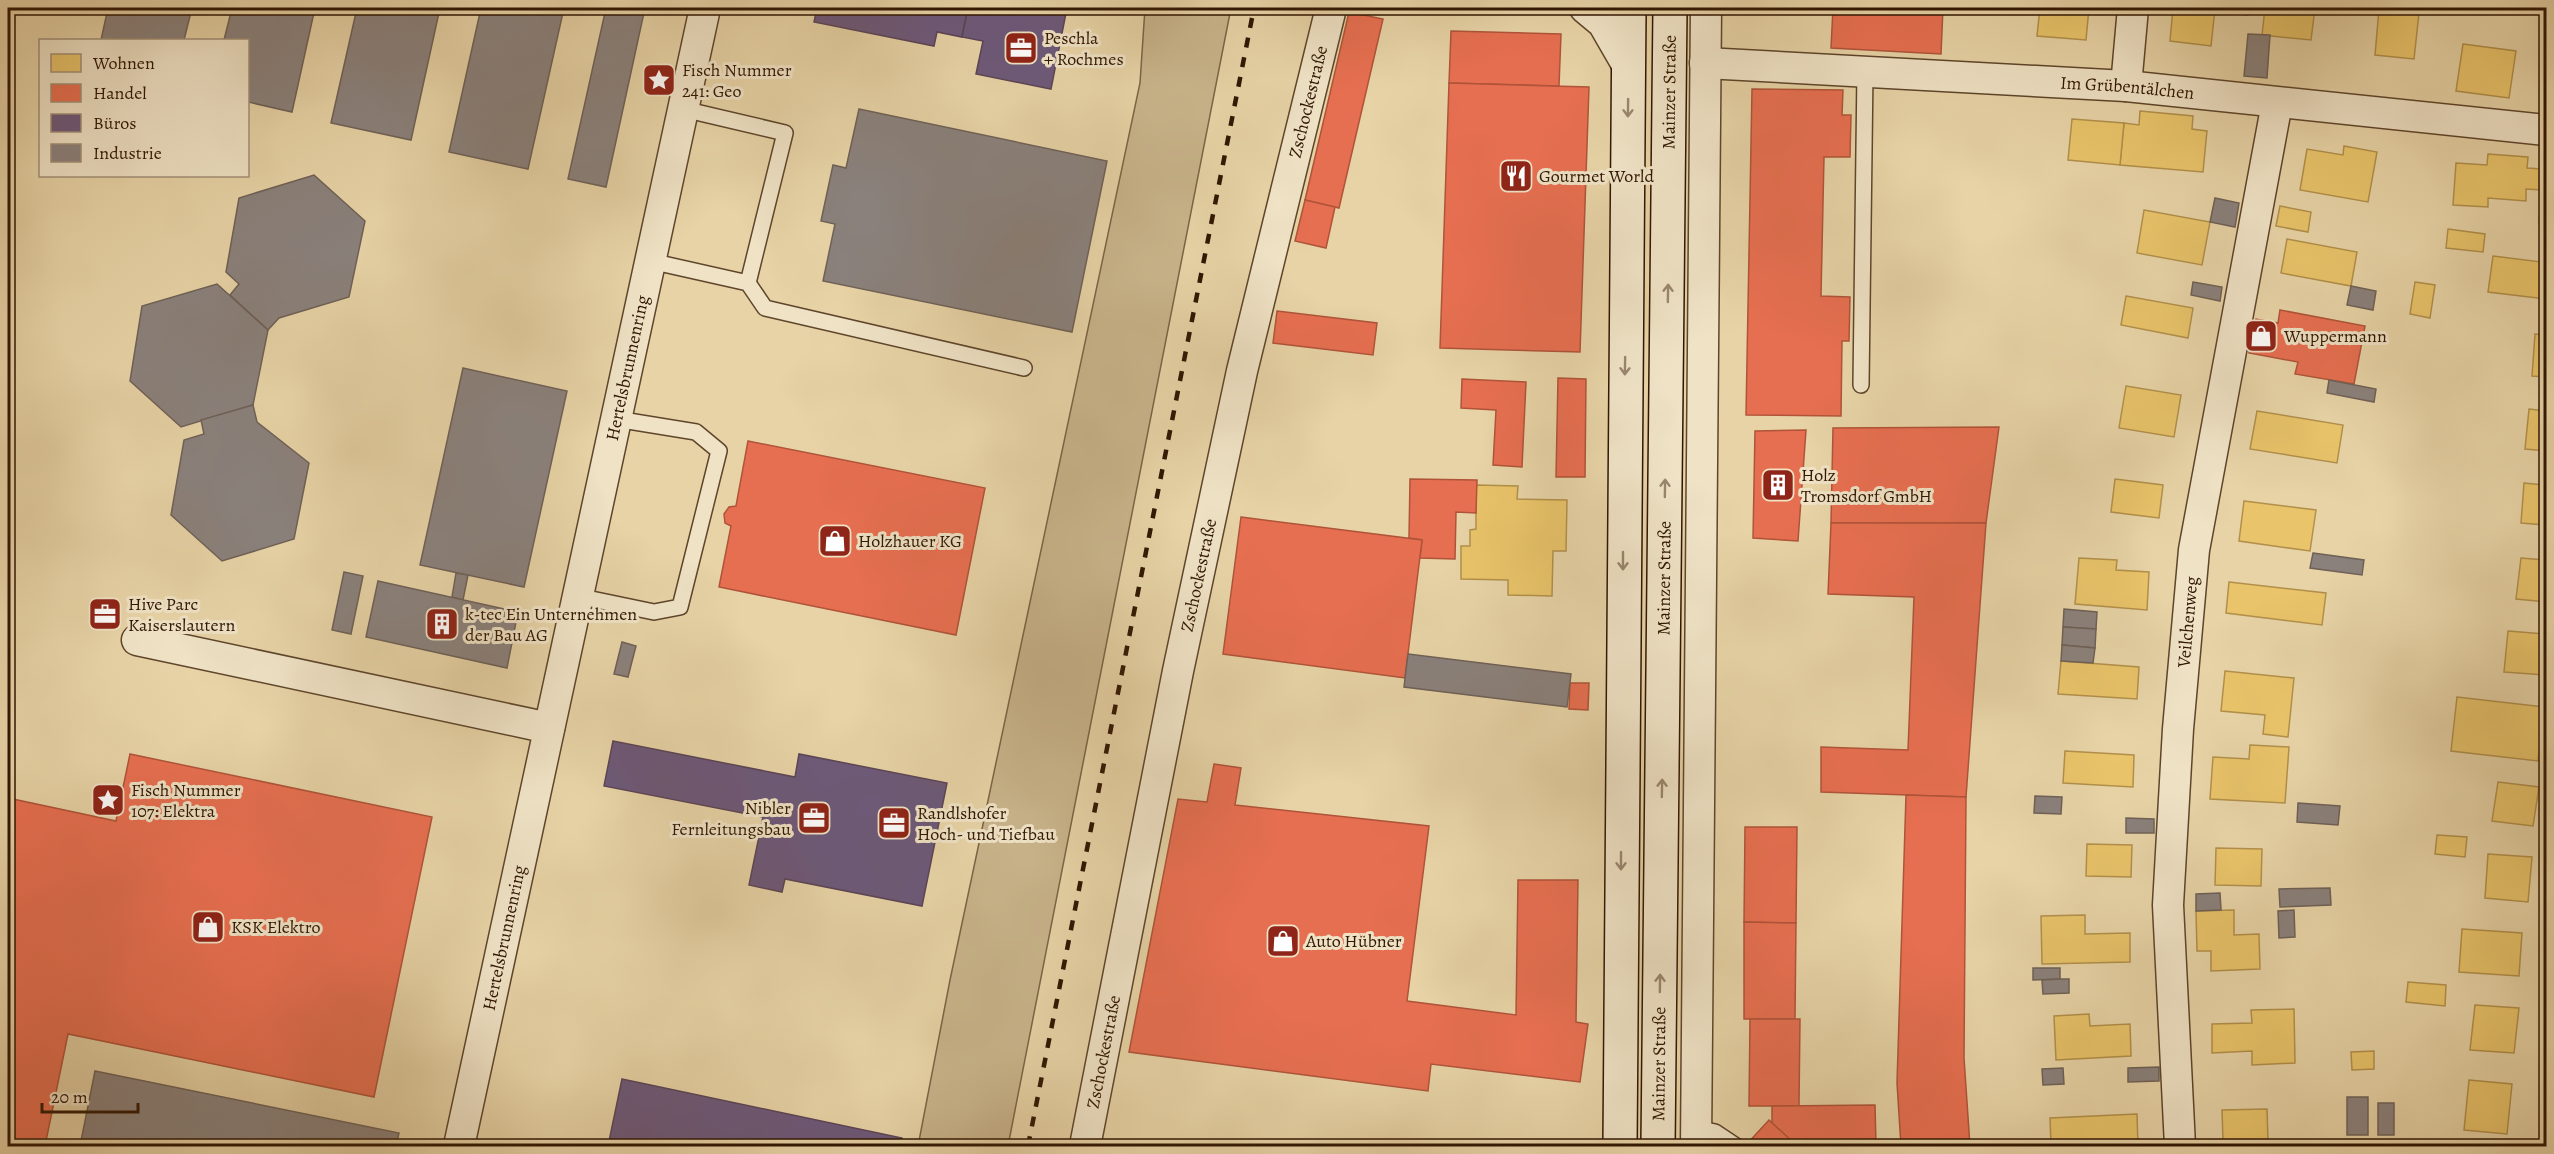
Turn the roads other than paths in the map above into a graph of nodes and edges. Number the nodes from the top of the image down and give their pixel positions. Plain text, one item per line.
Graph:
1 (705, 8) edge
2 (1332, 8) edge
3 (1585, 8) edge
4 (1629, 8) edge
5 (1670, 8) edge
6 (1706, 8) edge
7 (2133, 8) edge
8 (1705, 63) junction
9 (1629, 68) junction
10 (1865, 70) junction
11 (2126, 86) junction
12 (2277, 103) junction
13 (683, 109) junction
14 (2547, 130) edge
15 (650, 261) junction
16 (748, 284) junction
17 (1024, 368) dead end
18 (1861, 385) dead end
19 (616, 419) junction
20 (577, 596) junction
21 (137, 640) dead end
22 (549, 728) junction
23 (1696, 1137) edge
24 (459, 1146) edge
25 (1085, 1146) edge
26 (1620, 1146) edge
27 (1658, 1146) edge
28 (1736, 1146) edge
29 (2180, 1146) edge

1 - 13 street, Hertelsbrunnenring
2 - 25 street, Zschockestraße
3 - 9 street
4 - 9 main road
27 -> 5 main road, Mainzer Straße
6 - 8 street, Mainzer Straße
7 - 11 street
8 - 10 street, Im Grübentälchen
8 - 23 street, Mainzer Straße
9 -> 26 main road
10 - 11 street, Im Grübentälchen
10 - 18 lane
11 - 12 street, Im Grübentälchen
12 - 14 street, Im Grübentälchen
12 - 29 street, Veilchenweg
13 - 15 street, Hertelsbrunnenring
13 - 16 lane
15 - 16 lane
15 - 19 street, Hertelsbrunnenring
16 - 17 lane
19 - 20 street, Hertelsbrunnenring
19 - 20 lane
20 - 22 street, Hertelsbrunnenring
21 - 22 street
22 - 24 street, Hertelsbrunnenring
23 - 28 lane

